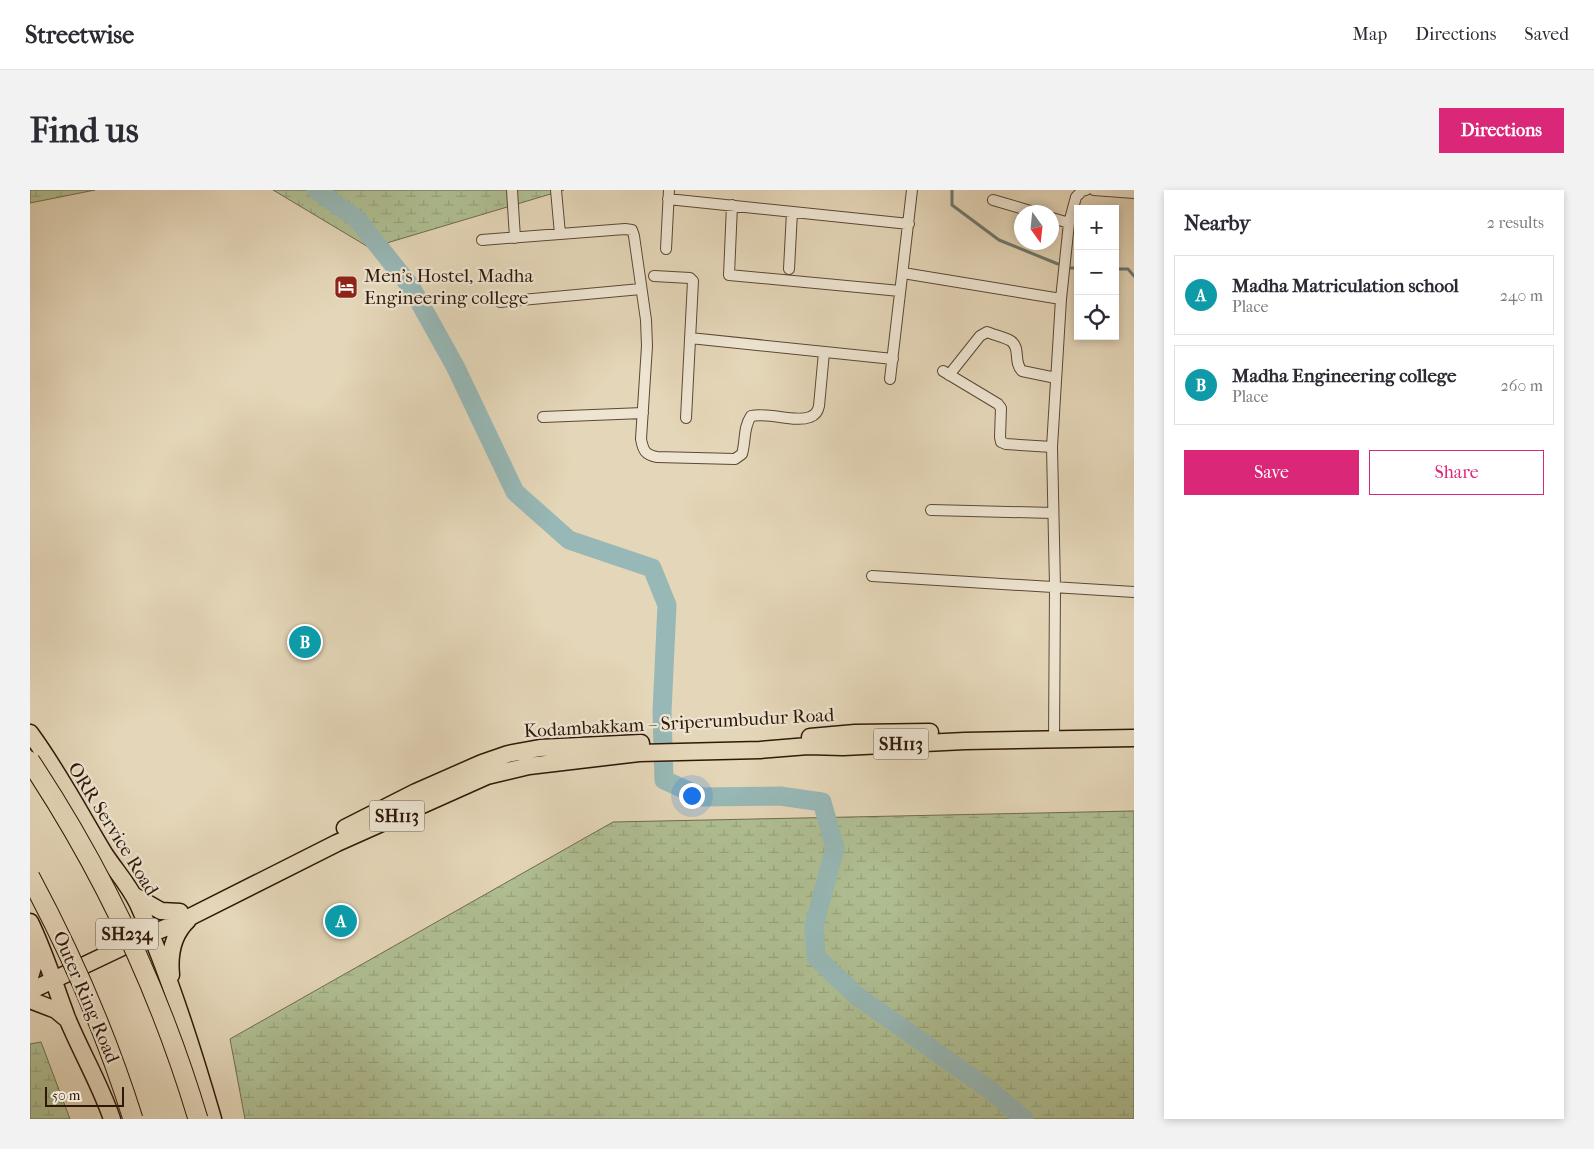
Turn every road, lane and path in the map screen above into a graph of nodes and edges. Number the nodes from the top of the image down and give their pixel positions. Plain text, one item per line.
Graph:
1 (512, 190) edge
2 (556, 190) edge
3 (912, 190) edge
4 (1086, 190) edge
5 (1094, 190) edge
6 (1134, 193) edge
7 (669, 194) edge
8 (993, 200) dead end
9 (732, 205) junction
10 (1014, 206) edge
11 (792, 212) junction
12 (1059, 220) edge
13 (1070, 223) junction
14 (909, 224) junction
15 (560, 234) junction
16 (515, 238) junction
17 (482, 240) dead end
18 (666, 249) dead end
19 (789, 269) dead end
20 (904, 273) junction
21 (654, 276) dead end
22 (641, 289) junction
23 (900, 291) junction
24 (1061, 298) junction
25 (500, 302) dead end
26 (690, 338) junction
27 (824, 352) junction
28 (893, 359) junction
29 (1056, 378) junction
30 (890, 379) dead end
31 (643, 413) junction
32 (543, 418) dead end
33 (686, 418) dead end
34 (1052, 447) junction
35 (931, 510) dead end
36 (1053, 513) junction
37 (872, 576) dead end
38 (1055, 586) junction
39 (1134, 592) edge
40 (1134, 728) edge
41 (30, 733) edge
42 (1054, 734) junction
43 (1134, 738) edge
44 (30, 761) edge
45 (30, 878) edge
46 (133, 895) junction
47 (186, 915) junction
48 (32, 926) edge
49 (150, 934) junction
50 (30, 977) edge
51 (54, 980) junction
52 (171, 988) junction
53 (30, 991) edge
54 (30, 1000) edge
55 (68, 1020) junction
56 (204, 1088) junction
57 (112, 1119) edge
58 (133, 1119) edge
59 (198, 1119) edge
60 (213, 1119) edge
61 (220, 1119) edge

1 - 16 street
2 - 15 street
3 - 14 street
4 - 13 street
5 - 6 street
7 - 9 street
7 - 18 street
8 - 10 street
9 - 11 street
9 - 23 street
11 - 14 street
11 - 19 street
12 - 13 street
13 - 24 street
14 - 20 street
15 - 16 street
15 - 22 street
16 - 17 street
20 - 23 street
20 - 24 street
21 - 26 street
22 - 25 street
22 - 31 street
23 - 28 street
24 - 29 street
26 - 27 street
26 - 33 street
27 - 28 street
27 - 31 street
28 - 30 street
29 - 34 street
29 - 34 street
31 - 32 street
34 - 36 street
35 - 36 street
36 - 38 street
37 - 38 street
38 - 39 street
38 - 42 street
40 - 42 main road, Kodambakkam – Sriperumbudur Road / SH113
41 - 46 main road, ORR Service Road
42 - 43 main road, Kodambakkam – Sriperumbudur Road / SH113
42 - 47 main road, Kodambakkam – Sriperumbudur Road / SH113
44 - 59 highway, SH234, bridge
45 - 58 highway, Outer Ring Road / SH234, bridge
46 - 47 main road
46 - 49 main road, ORR Service Road
47 - 49 main road, Kodambakkam – Sriperumbudur Road / SH113
47 - 52 main road
48 - 50 main road
48 - 51 main road
49 - 51 main road, Kodambakkam – Sriperumbudur Road / SH113
49 - 52 main road, ORR Service Road
51 - 53 main road, Kodambakkam – Sriperumbudur Road / SH113
51 - 55 main road
52 - 56 main road, ORR Service Road
54 - 55 main road
55 - 57 main road
56 - 60 main road, ORR Service Road
56 - 61 main road

